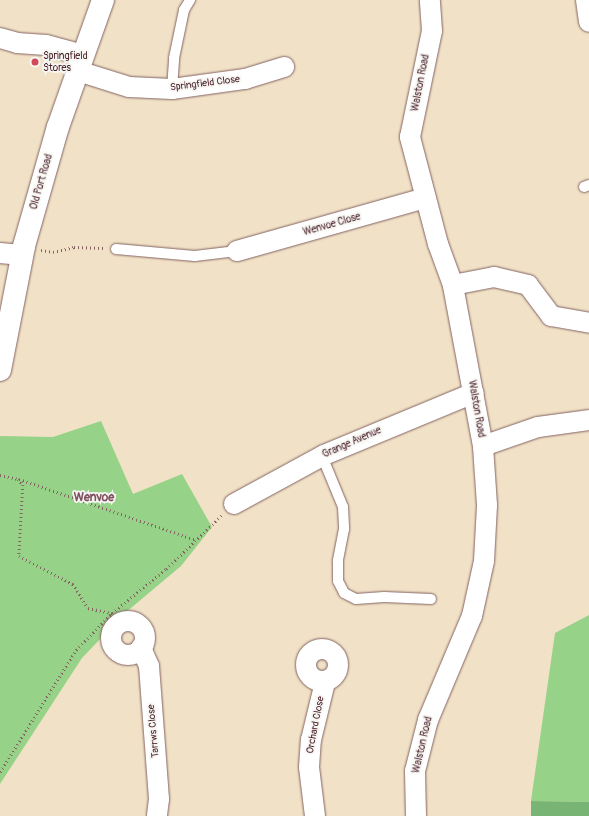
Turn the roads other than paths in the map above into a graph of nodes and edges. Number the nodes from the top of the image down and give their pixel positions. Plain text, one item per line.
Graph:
1 (103, 0) edge
2 (190, 0) edge
3 (430, 0) edge
4 (586, 0) edge
5 (589, 22) edge
6 (0, 38) edge
7 (81, 63) junction
8 (284, 67) dead end
9 (172, 90) junction
10 (426, 198) junction
11 (116, 249) road end
12 (23, 251) junction
13 (237, 251) joint
14 (0, 253) edge
15 (453, 285) junction
16 (589, 323) edge
17 (0, 370) edge
18 (474, 393) junction
19 (589, 420) edge
20 (483, 446) junction
21 (322, 456) junction
22 (234, 504) road end
23 (431, 599) dead end
24 (113, 620) road end
25 (325, 682) dead end
26 (157, 816) edge
27 (315, 816) edge
28 (416, 816) edge

1 - 7 street, Old Port Road
2 - 9 lane
3 - 10 street, Walston Road
4 - 5 street
6 - 7 street, Springfield Close
7 - 9 street, Springfield Close
7 - 12 street, Old Port Road
8 - 9 street, Springfield Close
10 - 13 street, Wenvoe Close
10 - 15 street, Walston Road
11 - 13 lane
12 - 14 street
12 - 17 street, Old Port Road
15 - 16 street
15 - 18 street, Walston Road
18 - 20 street, Walston Road
18 - 21 street, Grange Avenue
19 - 20 street
20 - 28 street, Walston Road
21 - 22 street, Grange Avenue
21 - 23 lane
24 - 26 street, Tarrws Close
25 - 27 street, Orchard Close

